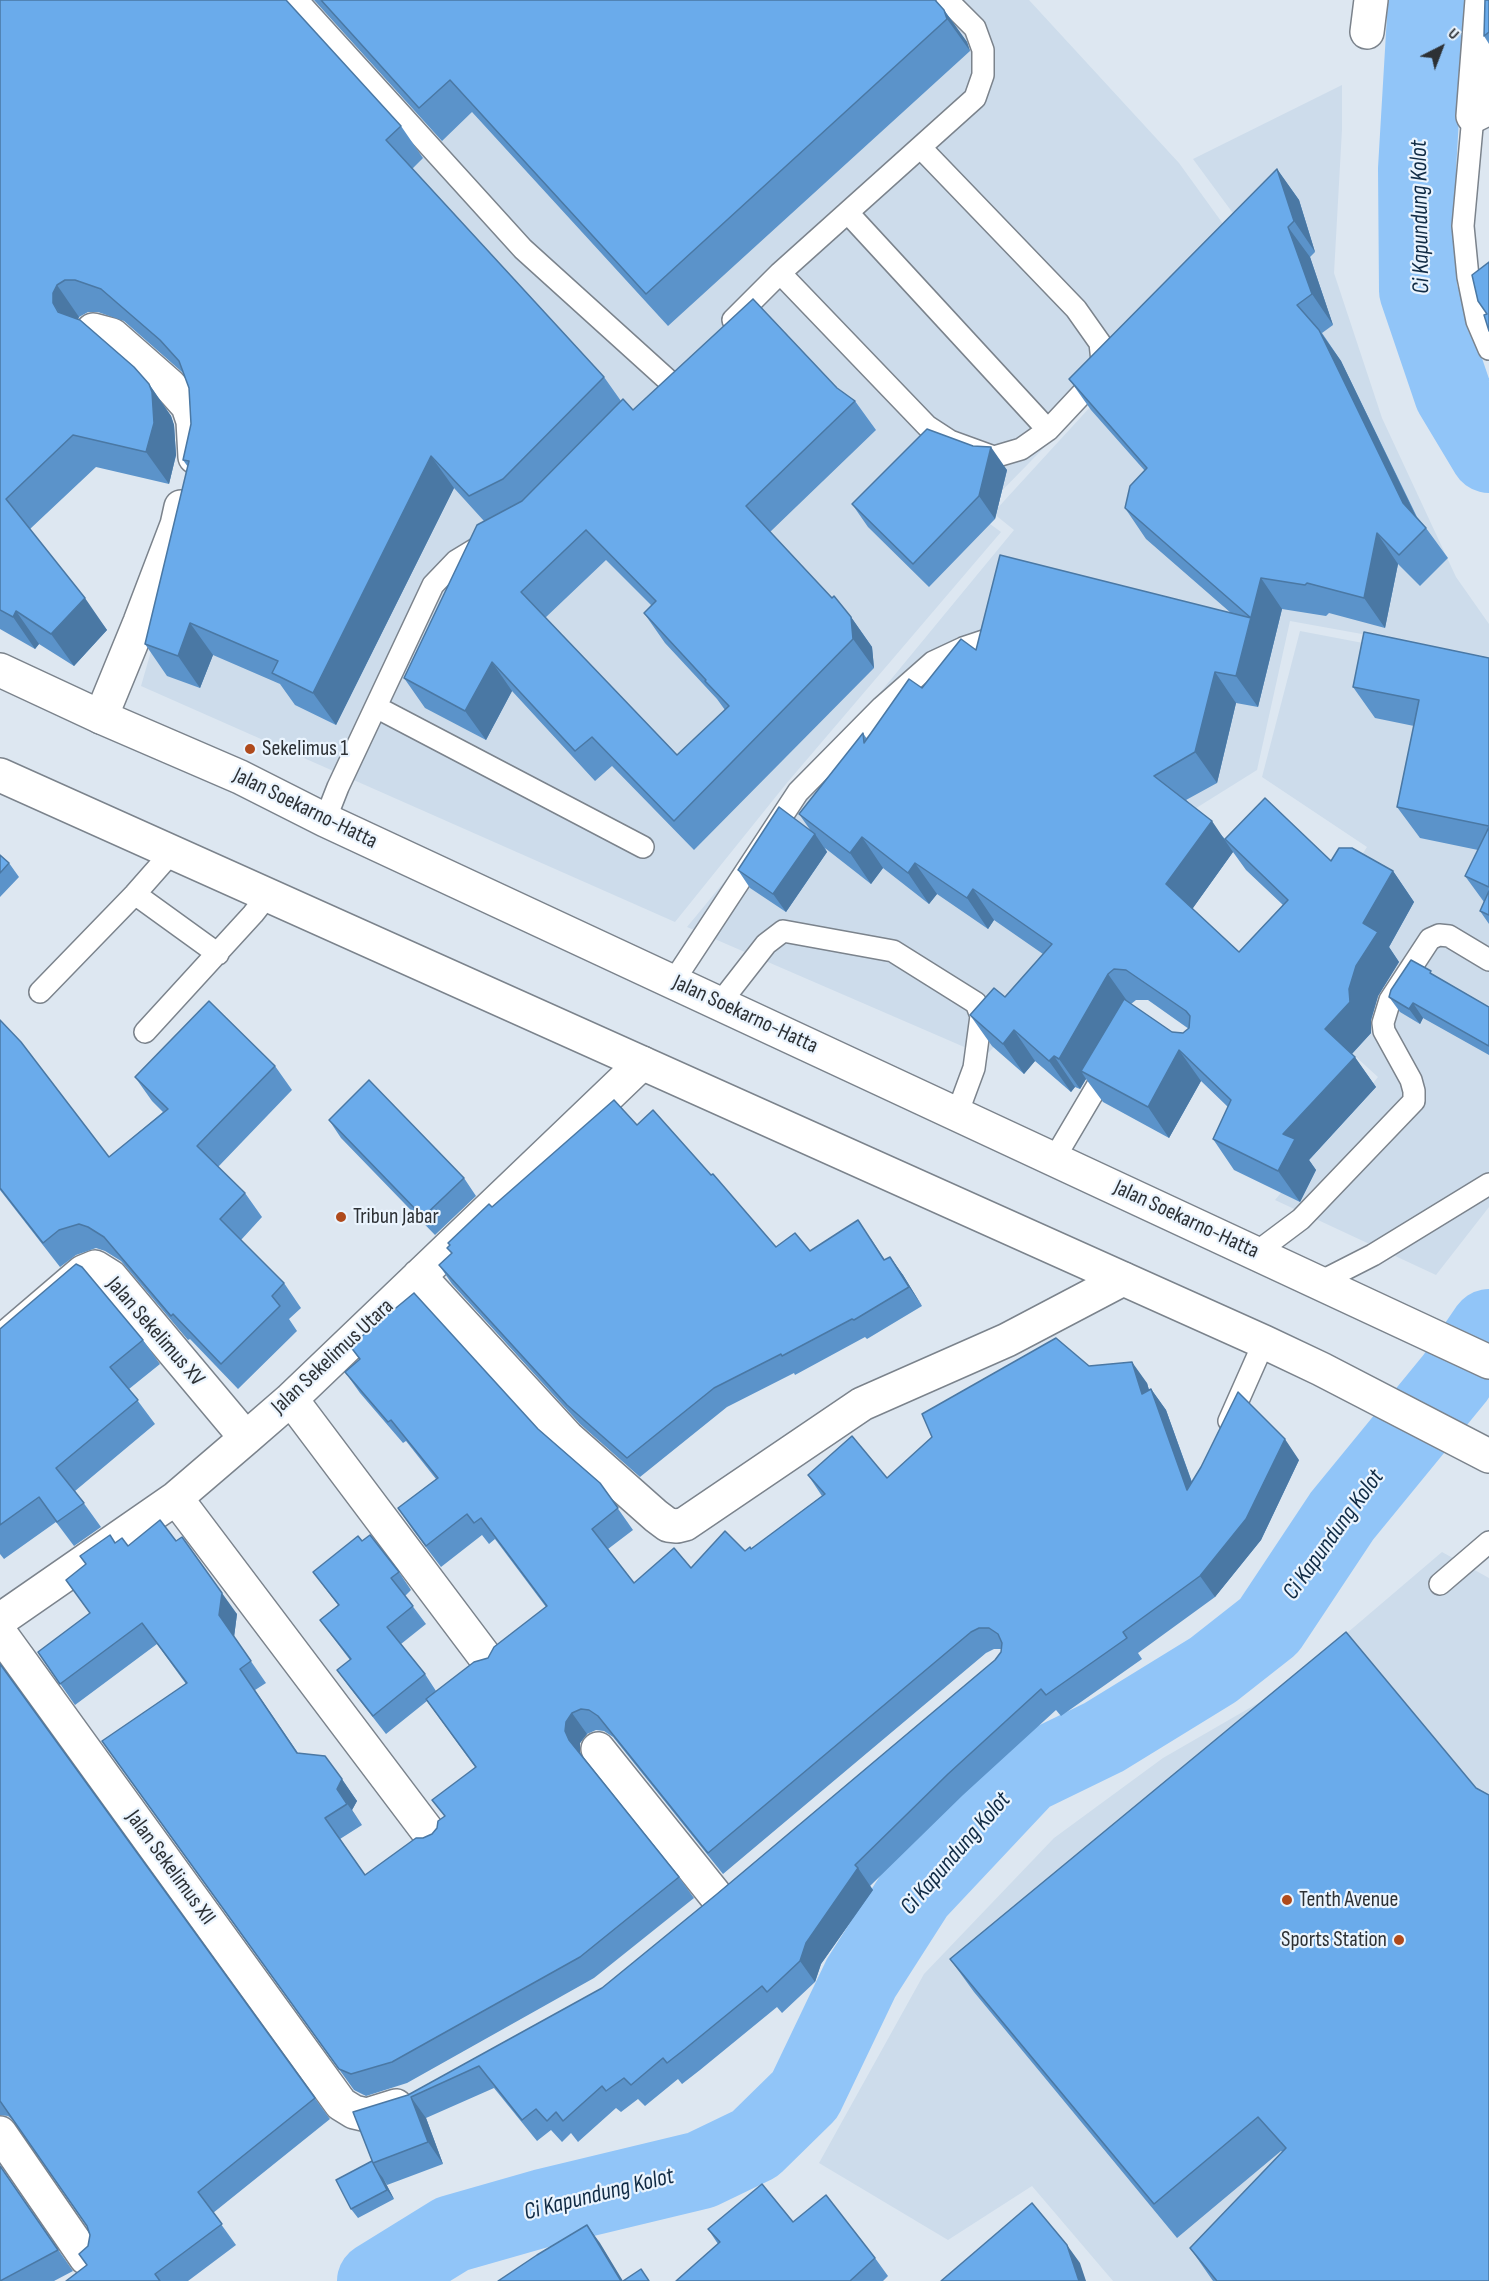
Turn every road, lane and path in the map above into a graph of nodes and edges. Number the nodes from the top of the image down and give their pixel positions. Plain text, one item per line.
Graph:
1 (297, 0) edge
2 (947, 0) edge
3 (1371, 0) edge
4 (1482, 0) edge
5 (1367, 32) dead end
6 (1481, 112) edge
7 (921, 148) junction
8 (848, 213) junction
9 (780, 273) junction
10 (93, 330) edge
11 (721, 332) edge
12 (1489, 349) edge
13 (687, 365) edge
14 (670, 382) junction
15 (654, 398) edge
16 (1048, 430) junction
17 (506, 534) edge
18 (990, 639) edge
19 (0, 670) edge
20 (376, 707) junction
21 (101, 717) junction
22 (0, 775) edge
23 (325, 820) junction
24 (643, 847) dead end
25 (172, 852) junction
26 (135, 894) junction
27 (268, 895) junction
28 (218, 954) junction
29 (1489, 960) edge
30 (673, 982) junction
31 (40, 992) dead end
32 (720, 1003) junction
33 (145, 1032) dead end
34 (1118, 1051) edge
35 (642, 1063) junction
36 (957, 1114) junction
37 (1054, 1159) junction
38 (1489, 1184) edge
39 (1257, 1252) junction
40 (419, 1276) junction
41 (1123, 1280) junction
42 (1320, 1282) junction
43 (1263, 1342) junction
44 (0, 1343) edge
45 (1489, 1362) edge
46 (291, 1399) junction
47 (246, 1438) junction
48 (1221, 1441) edge
49 (1489, 1456) edge
50 (176, 1498) junction
51 (1489, 1542) edge
52 (1440, 1584) dead end
53 (0, 1620) edge
54 (0, 1633) edge
55 (491, 1665) edge
56 (598, 1749) dead end
57 (435, 1840) edge
58 (747, 1879) edge
59 (720, 1901) junction
60 (693, 1923) edge
61 (424, 2095) edge
62 (0, 2133) edge
63 (86, 2258) edge

1 - 14 lane
2 - 7 lane
3 - 5 main road
4 - 6 main road
6 - 12 lane
7 - 8 lane
7 - 16 lane
8 - 9 lane
8 - 16 lane
9 - 11 lane
9 - 16 lane
10 - 21 main road
13 - 14 lane
14 - 15 lane
17 - 20 lane
18 - 30 lane
19 - 21 main road, Jalan Soekarno-Hatta
20 - 23 lane
20 - 24 lane
21 - 23 main road, Jalan Soekarno-Hatta
22 - 25 main road
23 - 30 main road, Jalan Soekarno-Hatta
25 - 26 lane
25 - 27 main road
26 - 28 lane
26 - 31 lane
27 - 28 lane
27 - 35 main road
28 - 33 lane
29 - 39 lane
30 - 32 main road, Jalan Soekarno-Hatta
32 - 36 main road, Jalan Soekarno-Hatta
32 - 36 lane
34 - 37 lane
35 - 40 main road, Jalan Sekelimus Utara
35 - 41 main road
36 - 37 main road, Jalan Soekarno-Hatta
37 - 39 main road, Jalan Soekarno-Hatta
38 - 42 lane
39 - 42 main road, Jalan Soekarno-Hatta
40 - 41 main road
40 - 46 main road, Jalan Sekelimus Utara
41 - 43 main road
42 - 45 main road, Jalan Soekarno-Hatta
43 - 48 lane
43 - 49 main road
44 - 47 main road, Jalan Sekelimus XV
46 - 47 main road, Jalan Sekelimus Utara
46 - 55 main road
47 - 50 main road, Jalan Sekelimus Utara
50 - 53 main road, Jalan Sekelimus Utara
50 - 57 main road
51 - 52 lane
54 - 61 main road, Jalan Sekelimus XII
56 - 59 main road
58 - 59 main road
59 - 60 main road
62 - 63 main road

